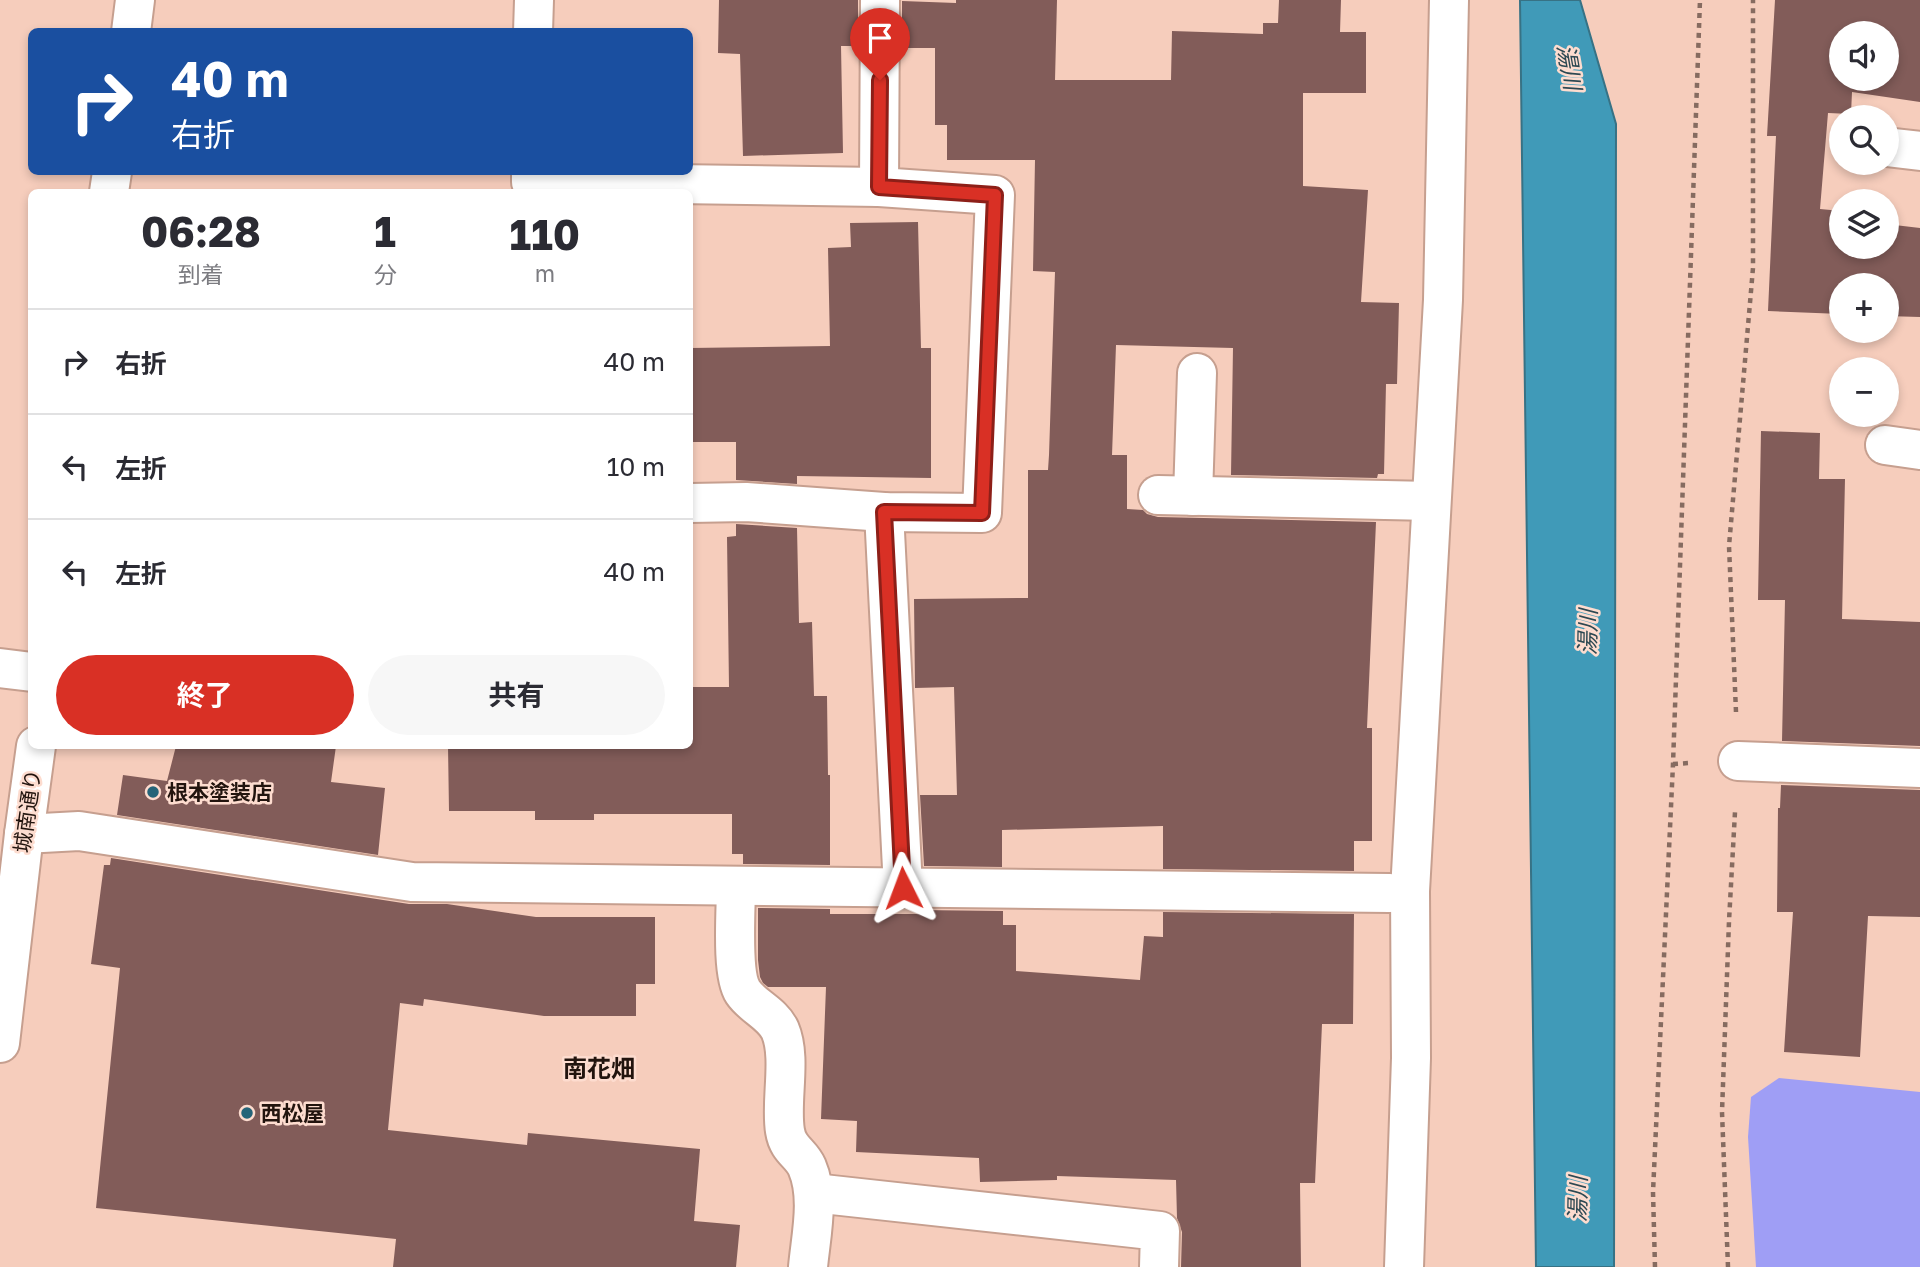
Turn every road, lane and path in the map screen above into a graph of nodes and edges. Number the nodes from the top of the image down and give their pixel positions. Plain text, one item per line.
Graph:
1 (135, 0) edge
2 (534, 0) edge
3 (880, 0) edge
4 (1449, 0) edge
5 (1700, 0) edge
6 (1753, 0) edge
7 (132, 28) edge
8 (533, 28) edge
9 (1899, 149) edge
10 (1920, 151) edge
11 (531, 175) edge
12 (879, 187) junction
13 (1196, 373) dead end
14 (1432, 501) junction
15 (693, 503) edge
16 (884, 512) junction
17 (0, 668) edge
18 (28, 672) edge
19 (36, 749) edge
20 (1738, 761) junction
21 (1920, 768) edge
22 (24, 834) junction
23 (736, 886) junction
24 (903, 888) junction
25 (1390, 892) dead end
26 (0, 1042) edge
27 (814, 1194) junction
28 (808, 1267) edge
29 (1159, 1267) edge
30 (1404, 1267) edge
31 (1655, 1267) edge
32 (1728, 1267) edge

1 - 7 street
2 - 8 street
3 - 12 street
4 - 14 street
5 - 31 path
6 - 20 path
9 - 10 street
11 - 12 street
12 - 16 street
13 - 14 street
14 - 30 street
15 - 16 street
16 - 24 street
17 - 18 street
19 - 22 street, 城南通り
20 - 21 street
20 - 32 path
22 - 23 street
22 - 26 street, 城南通り
23 - 24 street
23 - 27 street
24 - 25 street
27 - 28 street
27 - 29 street

